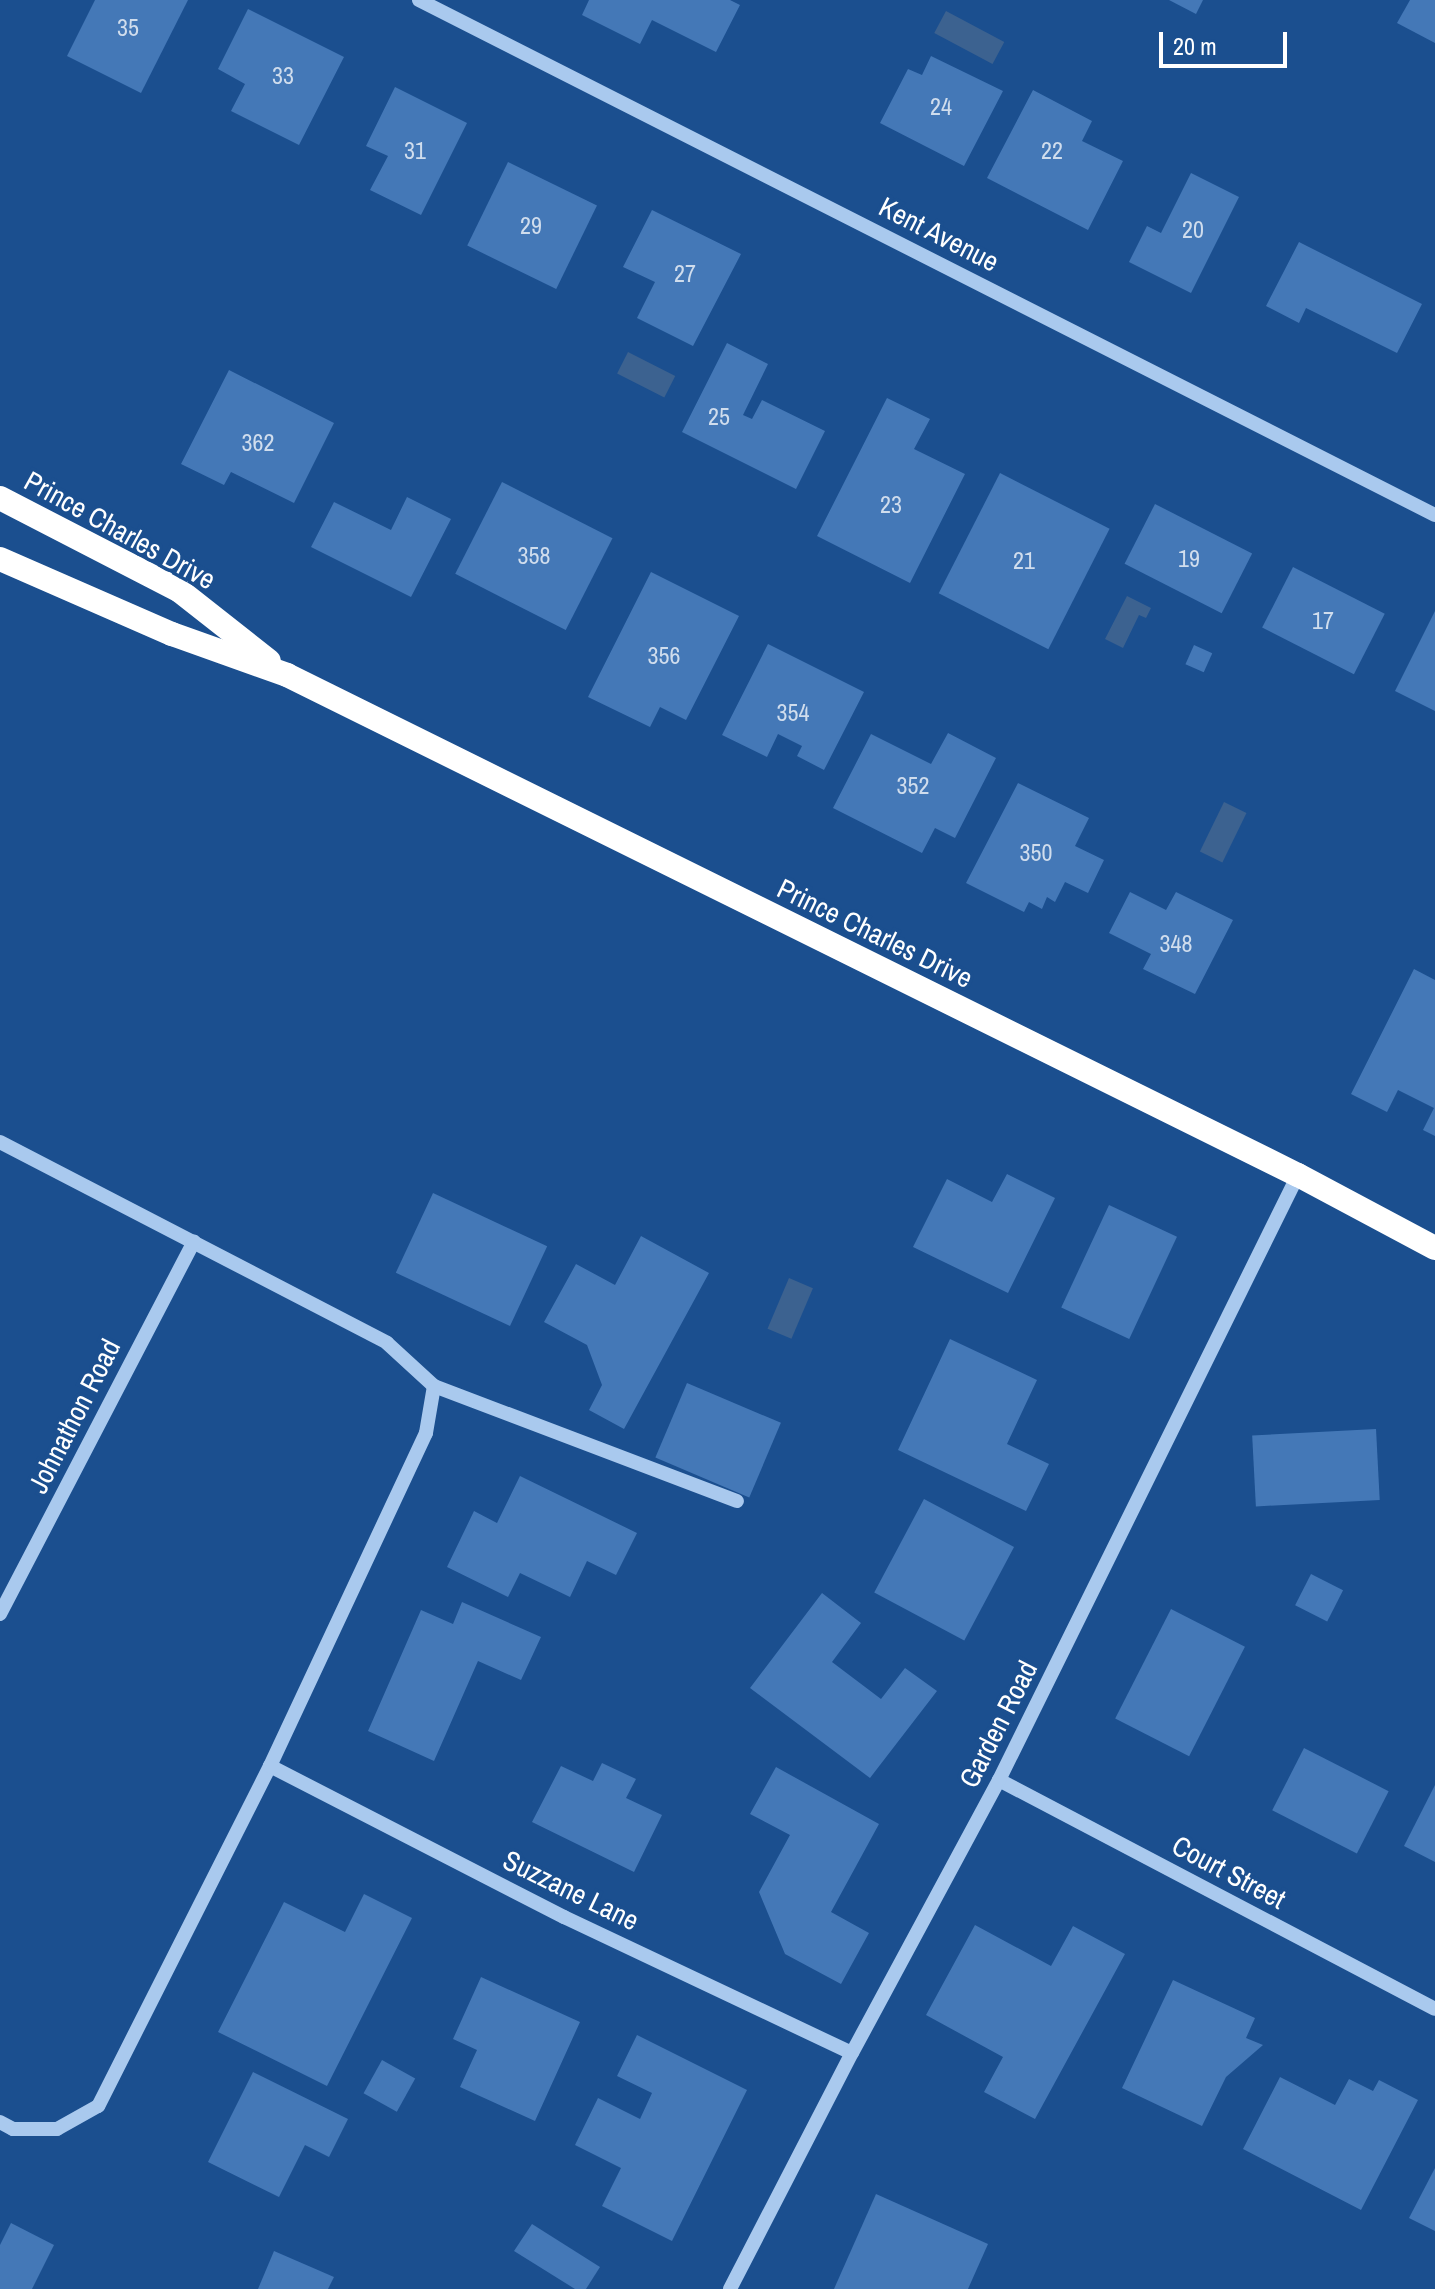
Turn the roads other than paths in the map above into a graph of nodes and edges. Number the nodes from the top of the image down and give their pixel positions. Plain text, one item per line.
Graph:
1 (419, 0) edge
2 (0, 498) edge
3 (1435, 515) edge
4 (0, 559) edge
5 (287, 675) junction
6 (0, 1142) edge
7 (1298, 1175) junction
8 (194, 1241) junction
9 (1435, 1248) edge
10 (434, 1386) junction
11 (737, 1501) dead end
12 (0, 1614) edge
13 (270, 1766) junction
14 (999, 1780) junction
15 (1435, 2009) edge
16 (852, 2053) junction
17 (0, 2122) edge
18 (730, 2289) edge

1 - 3 street, Kent Avenue
2 - 5 highway, Prince Charles Drive
4 - 5 highway, Prince Charles Drive
5 - 7 highway, Prince Charles Drive
6 - 8 street
7 - 9 highway, Prince Charles Drive
7 - 14 street, Garden Road
8 - 10 street
8 - 12 street, Johnathon Road
10 - 11 street
10 - 13 street
13 - 16 street, Suzzane Lane
13 - 17 street
14 - 15 street, Court Street
14 - 16 street, Garden Road
16 - 18 street, Garden Road

